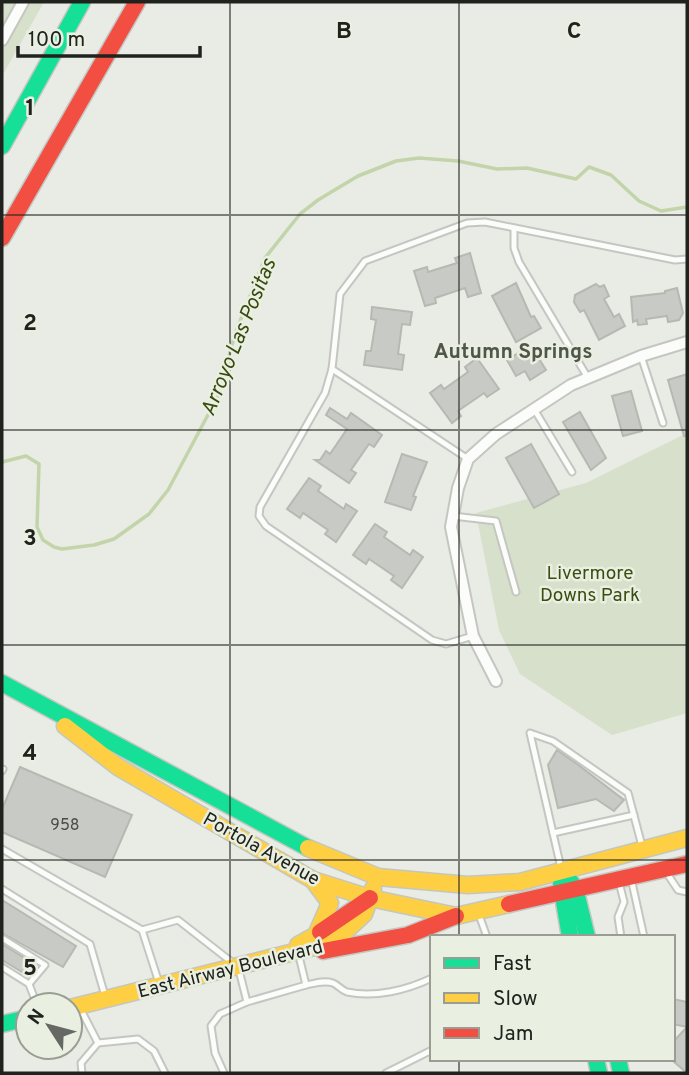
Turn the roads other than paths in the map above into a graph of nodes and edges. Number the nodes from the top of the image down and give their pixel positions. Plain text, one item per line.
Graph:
1 (23, 2) edge
2 (82, 2) edge
3 (137, 2) edge
4 (2, 40) edge
5 (2, 146) edge
6 (514, 228) junction
7 (2, 238) edge
8 (687, 258) edge
9 (687, 342) edge
10 (641, 356) junction
11 (332, 369) junction
12 (588, 378) junction
13 (534, 409) junction
14 (663, 423) dead end
15 (468, 459) junction
16 (572, 472) dead end
17 (453, 516) junction
18 (516, 592) dead end
19 (473, 636) junction
20 (496, 681) dead end
21 (2, 683) edge
22 (30, 699) junction
23 (634, 815) junction
24 (553, 833) junction
25 (687, 838) edge
26 (2, 849) edge
27 (642, 850) junction
28 (687, 864) edge
29 (665, 869) junction
30 (562, 871) junction
31 (378, 877) junction
32 (624, 878) junction
33 (313, 880) junction
34 (2, 890) edge
35 (568, 890) junction
36 (687, 892) edge
37 (370, 898) junction
38 (478, 912) junction
39 (456, 916) junction
40 (142, 930) junction
41 (316, 935) junction
42 (485, 935) edge
43 (570, 935) edge
44 (586, 935) edge
45 (621, 935) edge
46 (643, 935) edge
47 (2, 938) edge
48 (299, 953) junction
49 (262, 961) junction
50 (2, 967) edge
51 (239, 968) junction
52 (430, 979) edge
53 (29, 984) junction
54 (306, 985) junction
55 (160, 986) junction
56 (32, 991) edge
57 (106, 999) junction
58 (247, 1002) junction
59 (84, 1005) edge
60 (84, 1022) edge
61 (97, 1043) junction
62 (430, 1051) edge
63 (82, 1073) edge
64 (165, 1073) edge
65 (224, 1073) edge
66 (386, 1073) edge

1 - 4 street
2 - 5 main road
3 - 7 main road
6 - 8 lane
6 - 11 lane
6 - 12 lane
9 - 10 street
10 - 12 street
10 - 14 lane
11 - 15 lane
11 - 19 lane
12 - 13 street
13 - 15 street
13 - 16 lane
15 - 17 street
17 - 18 lane
17 - 19 street
19 - 20 street
21 - 22 main road, Portola Avenue
22 - 31 main road, Portola Avenue
22 - 33 main road, Portola Avenue
23 - 24 lane
23 - 24 lane
23 - 27 lane
24 - 30 lane
25 - 27 main road, Portola Avenue
26 - 40 lane
27 - 30 main road, Portola Avenue
28 - 29 main road, Portola Avenue
29 - 32 main road, Portola Avenue
29 - 36 lane
30 - 31 main road, Portola Avenue
30 - 35 main road
31 - 37 main road, East Airway Boulevard
32 - 35 main road, Portola Avenue
32 - 45 lane
32 - 46 lane
33 - 37 main road, Portola Avenue
33 - 41 main road
34 - 57 lane
35 - 38 main road, Portola Avenue
35 - 43 main road
35 - 44 main road
37 - 39 main road, Portola Avenue
37 - 41 main road, East Airway Boulevard
37 - 48 main road, East Airway Boulevard
38 - 39 main road, Portola Avenue
38 - 42 lane
39 - 48 main road
40 - 51 lane
40 - 55 lane
41 - 49 main road, East Airway Boulevard
47 - 53 lane
48 - 49 main road
48 - 54 lane
49 - 51 main road, East Airway Boulevard
50 - 53 lane
51 - 55 main road, East Airway Boulevard
51 - 58 lane
52 - 54 lane
53 - 56 lane
54 - 58 lane
55 - 57 main road, East Airway Boulevard
57 - 59 main road, East Airway Boulevard
58 - 65 lane
60 - 61 lane
61 - 63 lane
61 - 64 lane
62 - 66 lane

